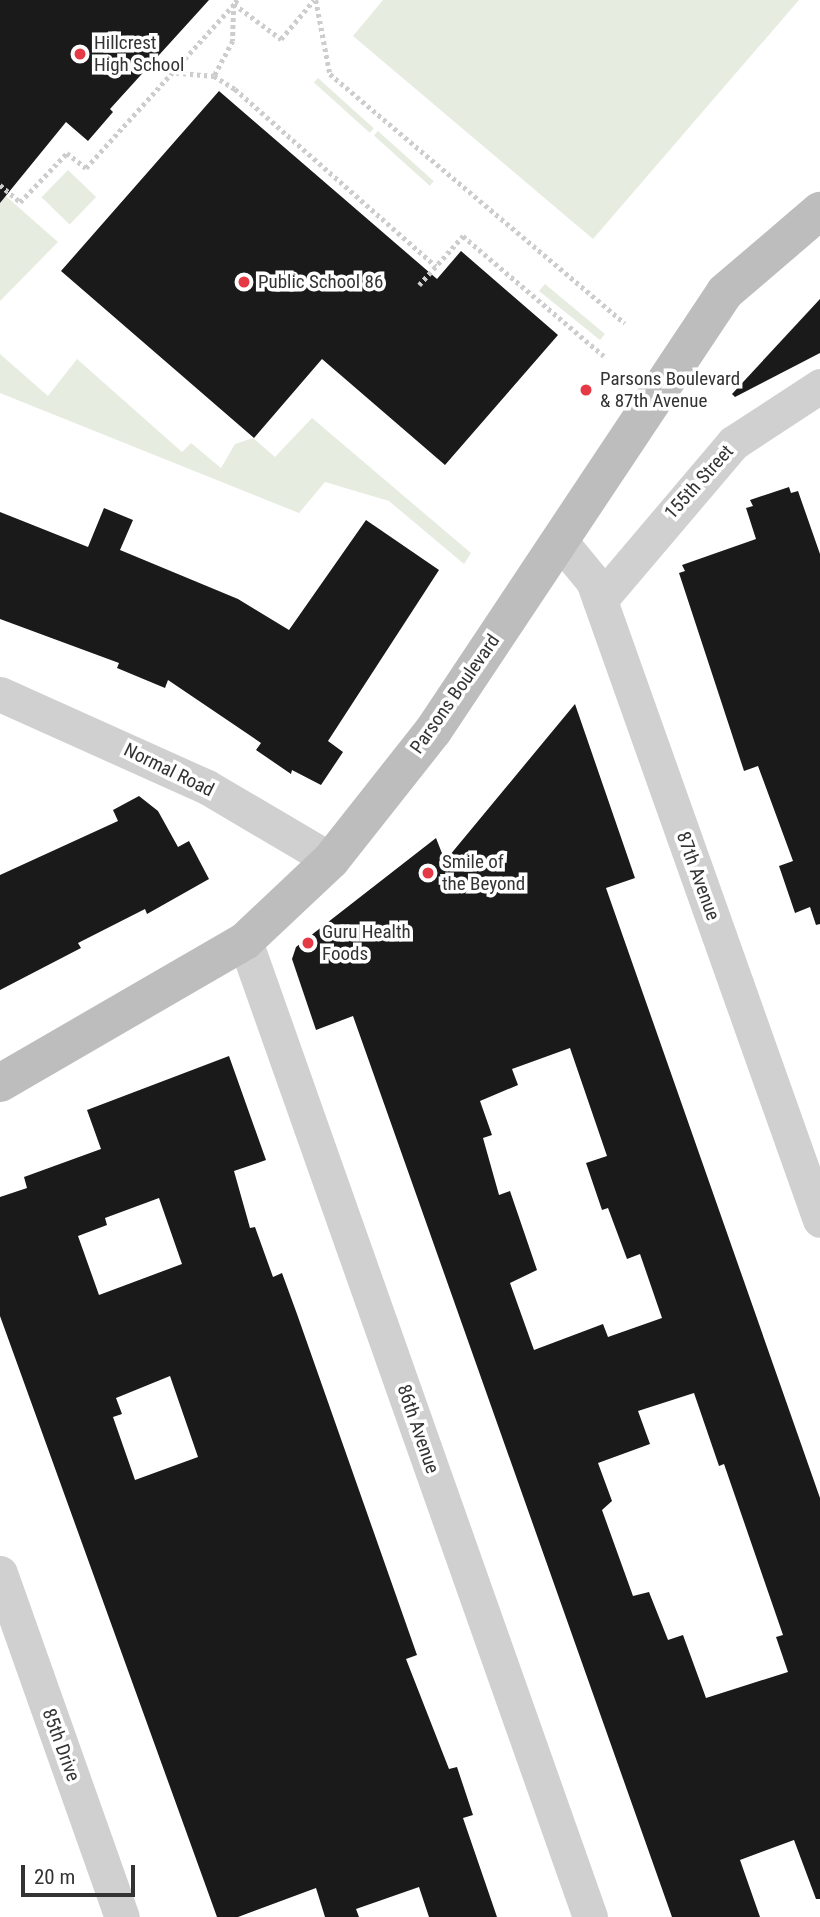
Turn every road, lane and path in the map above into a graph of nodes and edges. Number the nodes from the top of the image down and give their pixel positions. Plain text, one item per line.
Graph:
1 (315, 0) edge
2 (236, 2) edge
3 (169, 72) junction
4 (214, 76) junction
5 (0, 185) edge
6 (820, 211) edge
7 (436, 266) junction
8 (419, 285) dead end
9 (625, 323) dead end
10 (604, 356) dead end
11 (820, 386) edge
12 (560, 541) junction
13 (600, 600) junction
14 (0, 694) edge
15 (331, 860) junction
16 (245, 941) junction
17 (0, 1083) edge
18 (820, 1220) edge
19 (0, 1573) edge
20 (122, 1917) edge
21 (590, 1917) edge

1 - 2 path
1 - 9 path
2 - 3 path
2 - 4 path
3 - 4 path
3 - 5 path
4 - 7 path
6 - 12 street, Parsons Boulevard
7 - 8 path
7 - 10 path
11 - 13 street, 155th Street
12 - 13 street, 87th Avenue
12 - 15 street, Parsons Boulevard
13 - 18 street, 87th Avenue
14 - 15 street, Normal Road
15 - 16 street, Parsons Boulevard
16 - 17 street, Parsons Boulevard
16 - 21 street, 86th Avenue
19 - 20 street, 85th Drive

